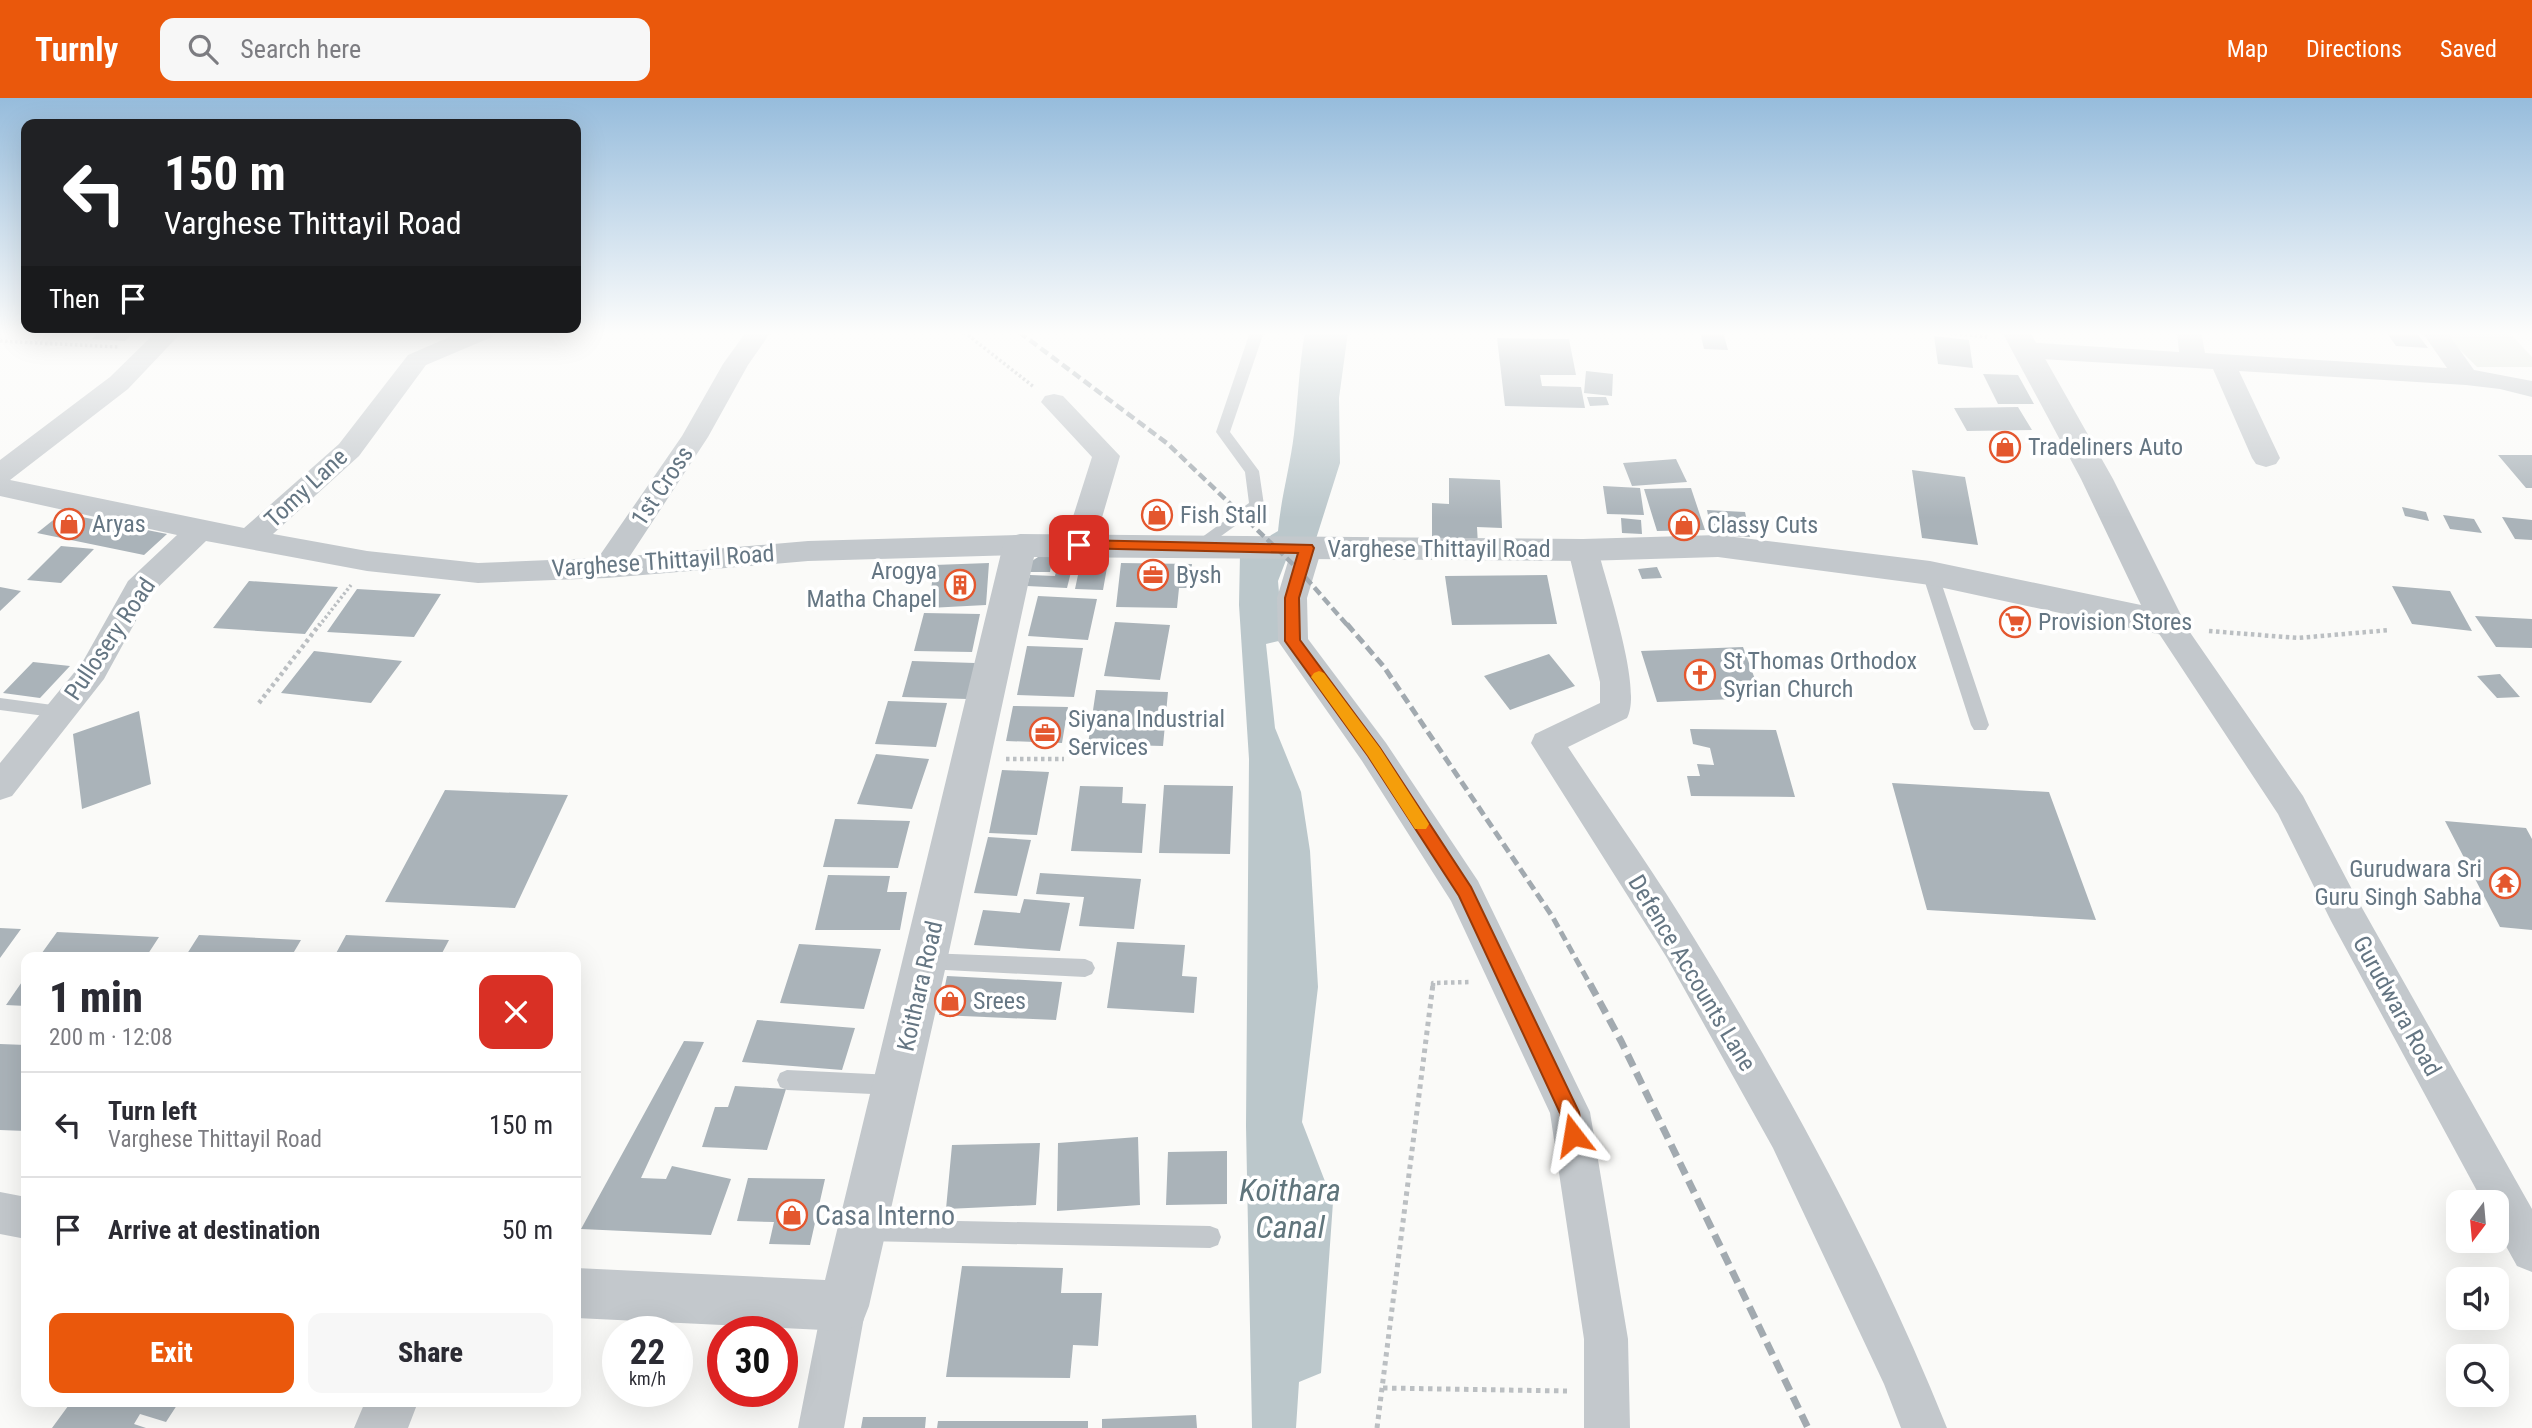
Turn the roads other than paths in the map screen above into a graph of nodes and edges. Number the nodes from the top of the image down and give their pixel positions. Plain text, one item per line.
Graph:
1 (105, 394) edge
2 (391, 394) edge
3 (719, 394) edge
4 (1236, 394) edge
5 (2050, 394) edge
6 (2237, 394) edge
7 (1054, 402) road end
8 (2266, 458) dead end
9 (0, 474) edge
10 (0, 488) edge
11 (200, 530) junction
12 (251, 538) junction
13 (1020, 544) junction
14 (1079, 545) junction
15 (1199, 547) junction
16 (1307, 548) junction
17 (1583, 550) junction
18 (607, 568) junction
19 (1930, 573) junction
20 (2167, 623) junction
21 (0, 704) edge
22 (60, 712) junction
23 (1980, 725) dead end
24 (0, 787) edge
25 (926, 961) junction
26 (1085, 968) dead end
27 (787, 1080) dead end
28 (897, 1085) junction
29 (863, 1230) junction
30 (1210, 1237) dead end
31 (2532, 1251) edge
32 (581, 1293) edge
33 (844, 1307) junction
34 (390, 1407) edge
35 (1607, 1410) edge
36 (381, 1428) edge
37 (821, 1428) edge
38 (1924, 1428) edge

1 - 9 street
2 - 12 street, Tomy Lane
3 - 18 street, 1st Cross
4 - 15 lane
5 - 20 street
6 - 8 street
7 - 14 street
10 - 11 street, Varghese Thittayil Road
11 - 12 street, Varghese Thittayil Road
11 - 22 street, Pullosery Road
12 - 18 street, Varghese Thittayil Road
13 - 14 street, Varghese Thittayil Road
13 - 18 street, Varghese Thittayil Road
13 - 25 street, Koithara Road
14 - 15 street, Varghese Thittayil Road
15 - 16 street, Varghese Thittayil Road
16 - 17 street, Varghese Thittayil Road
16 - 35 street
17 - 19 street, Varghese Thittayil Road
17 - 38 street, Defence Accounts Lane
19 - 20 street, Varghese Thittayil Road
19 - 23 lane
20 - 31 street, Gurudwara Road
21 - 22 lane
22 - 24 street, Pullosery Road
25 - 26 lane
25 - 28 street, Koithara Road
27 - 28 lane
28 - 29 street, Koithara Road
29 - 30 lane
29 - 33 street, Koithara Road
32 - 33 street
33 - 37 street, Koithara Road
34 - 36 street

